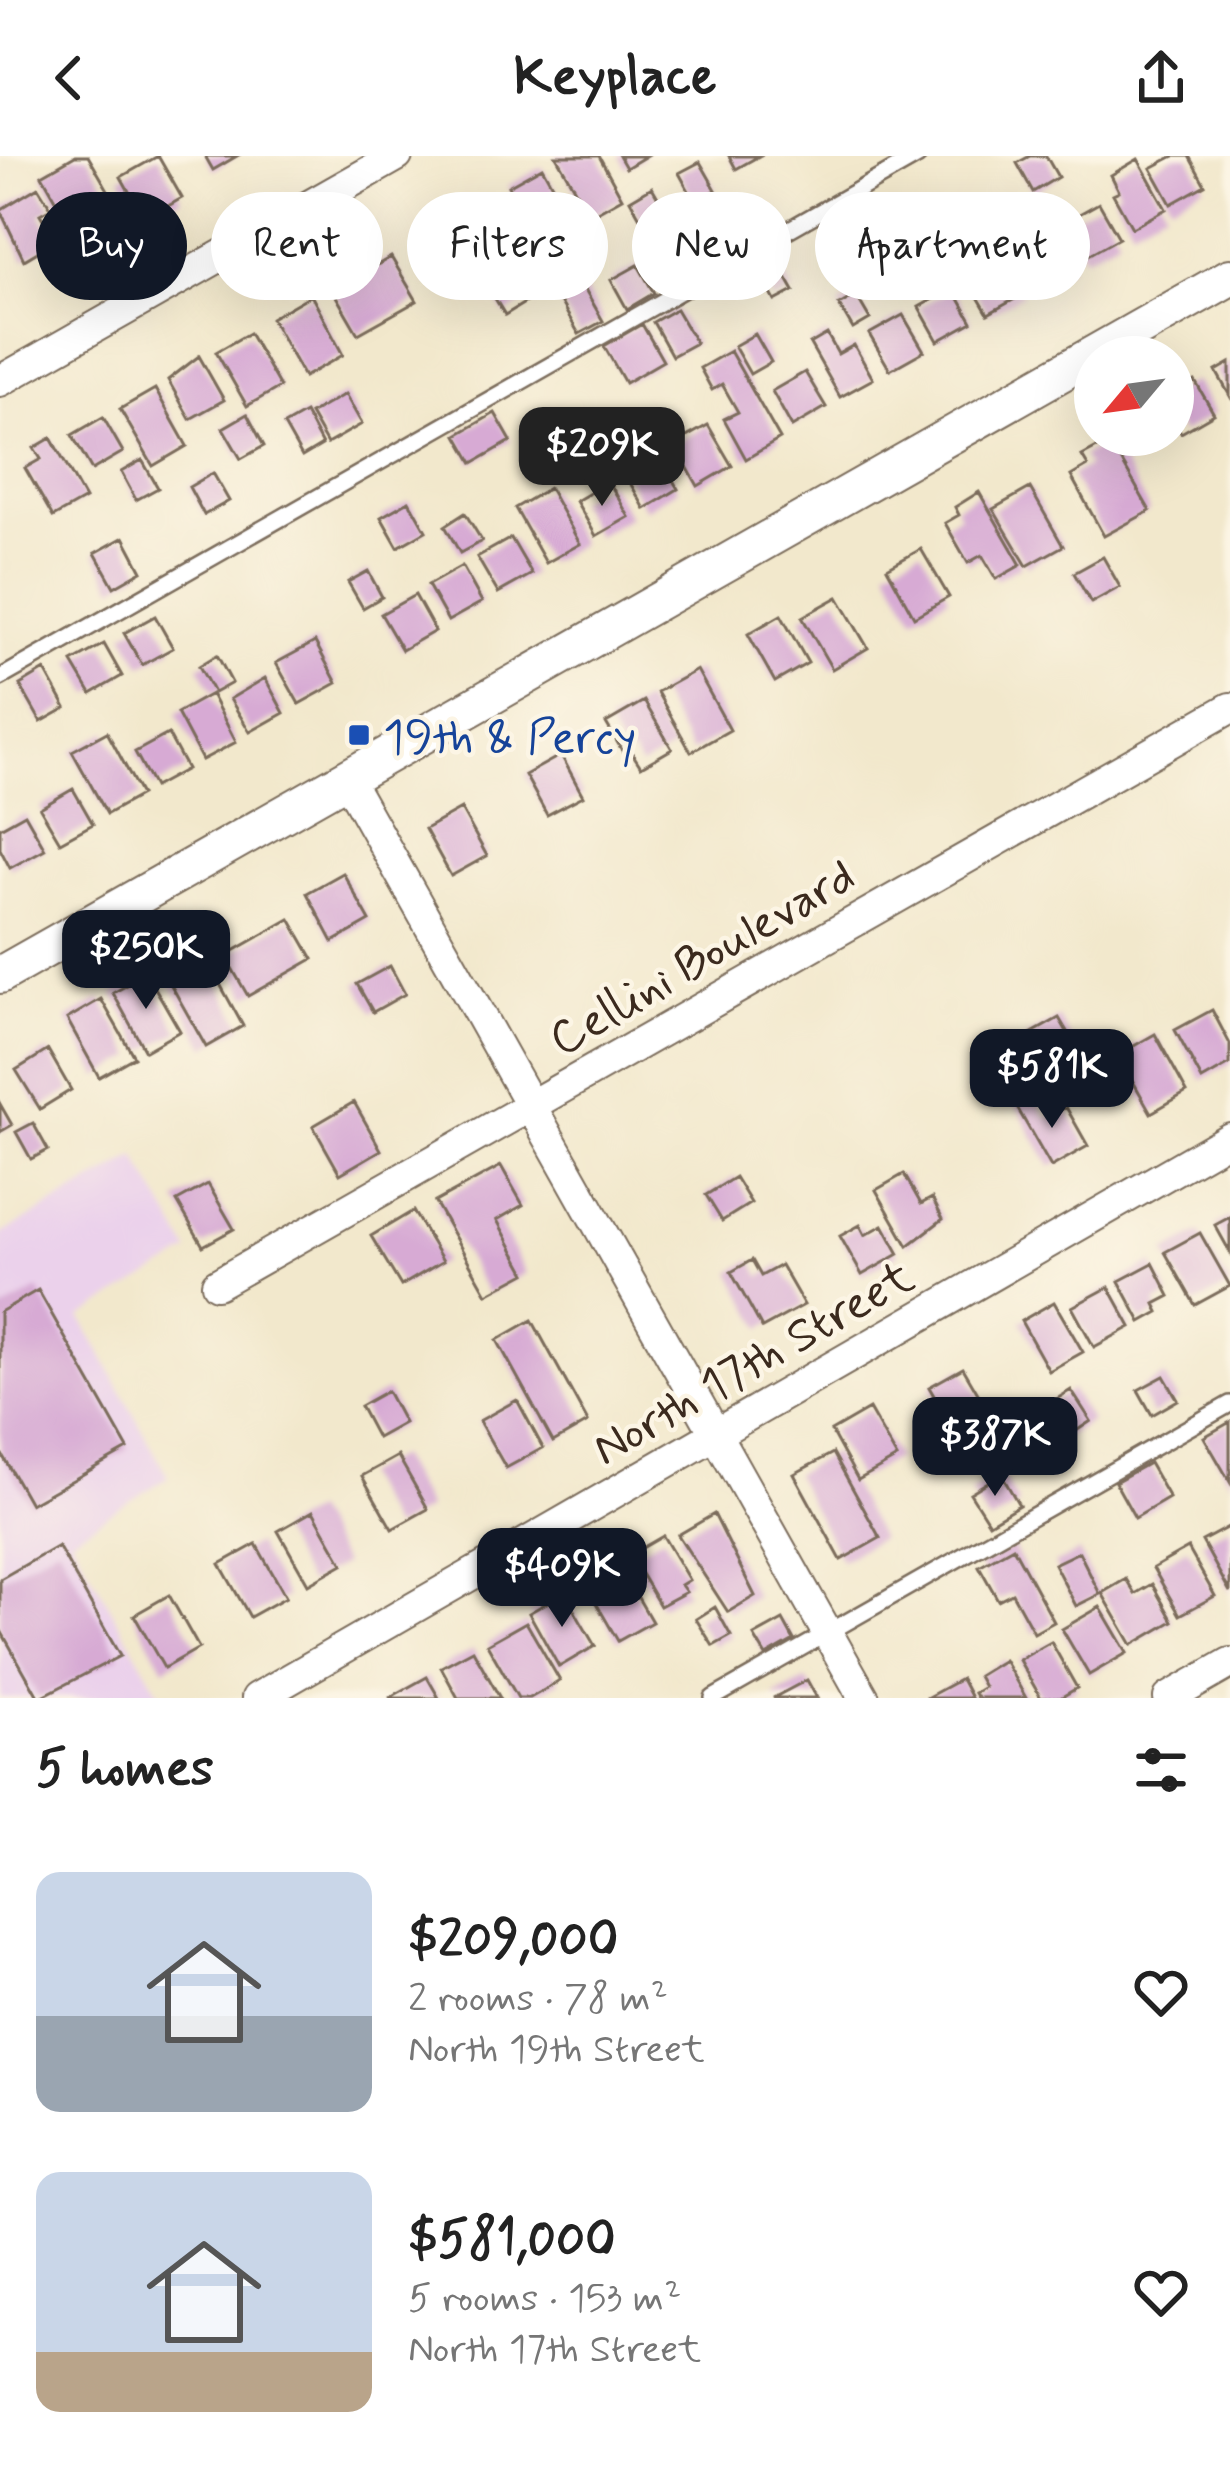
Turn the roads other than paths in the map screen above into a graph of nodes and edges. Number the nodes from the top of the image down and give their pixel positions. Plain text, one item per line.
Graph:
1 (397, 156) edge
2 (918, 156) edge
3 (1230, 277) edge
4 (0, 381) edge
5 (0, 678) edge
6 (1230, 708) edge
7 (347, 779) junction
8 (0, 975) edge
9 (530, 1104) junction
10 (1230, 1138) edge
11 (217, 1284) dead end
12 (1230, 1404) edge
13 (716, 1432) junction
14 (827, 1633) junction
15 (1230, 1663) edge
16 (257, 1698) edge
17 (713, 1698) edge
18 (864, 1698) edge
19 (1169, 1698) edge

1 - 4 street
2 - 5 lane
3 - 7 street
6 - 9 street, Cellini Boulevard
7 - 8 street
7 - 9 street
9 - 11 street, Cellini Boulevard
9 - 13 street
10 - 13 street, North 17th Street
12 - 14 lane
13 - 14 street
13 - 16 street, North 17th Street
14 - 17 lane
14 - 18 street
15 - 19 street

